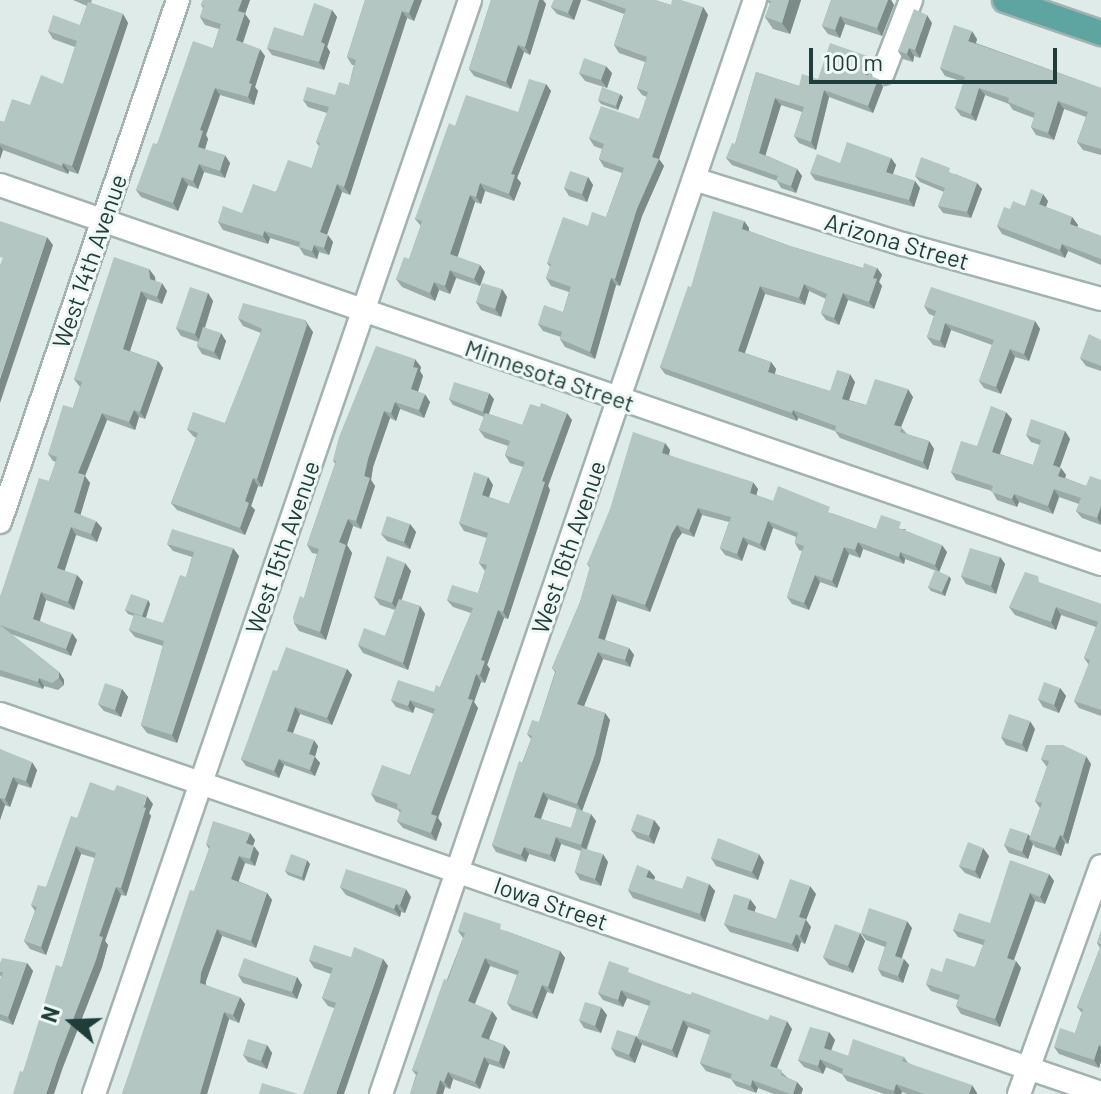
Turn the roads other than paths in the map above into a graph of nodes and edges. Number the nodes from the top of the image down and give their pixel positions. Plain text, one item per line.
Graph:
1 (178, 0) edge
2 (470, 0) edge
3 (755, 0) edge
4 (911, 0) edge
5 (1005, 0) edge
6 (1101, 33) edge
7 (883, 73) dead end
8 (694, 179) junction
9 (0, 185) edge
10 (104, 221) junction
11 (1101, 299) edge
12 (362, 311) junction
13 (619, 398) junction
14 (0, 522) edge
15 (1101, 564) edge
16 (0, 714) edge
17 (201, 784) junction
18 (1101, 866) edge
19 (457, 870) junction
20 (1028, 1068) junction
21 (1101, 1093) edge
22 (94, 1094) edge
23 (381, 1094) edge
24 (1019, 1094) edge

1 - 10 street, West 14th Avenue
2 - 12 street, West 15th Avenue
3 - 8 street, West 16th Avenue
4 - 7 street
5 - 6 main road
8 - 11 street, Arizona Street
8 - 13 street, West 16th Avenue
9 - 10 street, Minnesota Street
10 - 12 street, Minnesota Street
10 - 14 street, West 14th Avenue
12 - 13 street, Minnesota Street
12 - 17 street, West 15th Avenue
13 - 15 street, Minnesota Street
13 - 19 street, West 16th Avenue
16 - 17 street, Iowa Street
17 - 19 street, Iowa Street
17 - 22 street, West 15th Avenue
18 - 20 street
19 - 20 street, Iowa Street
19 - 23 street, West 16th Avenue
20 - 21 street, Iowa Street
20 - 24 street

